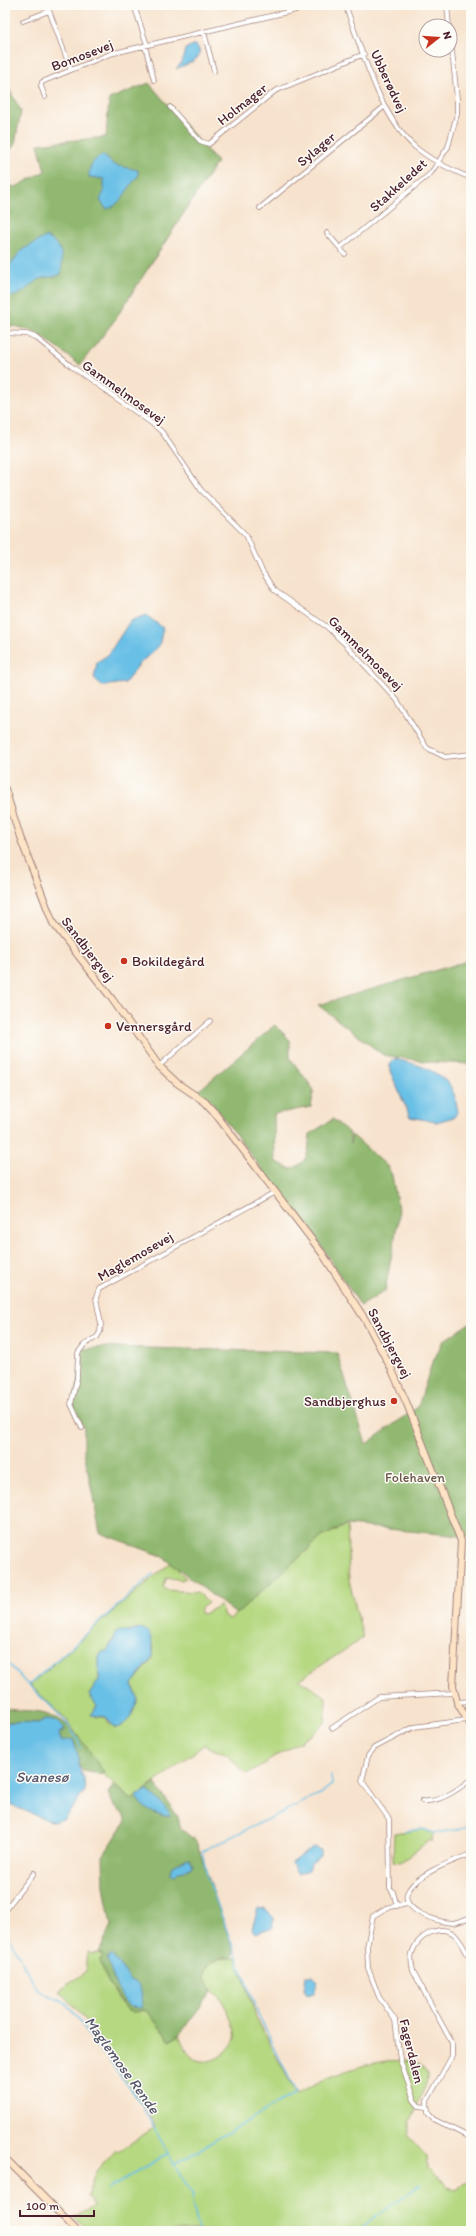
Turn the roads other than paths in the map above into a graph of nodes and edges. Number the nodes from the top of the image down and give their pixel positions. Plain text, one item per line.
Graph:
1 (47, 5) edge
2 (134, 5) edge
3 (317, 5) edge
4 (345, 5) edge
5 (447, 5) edge
6 (50, 11) junction
7 (449, 18) edge
8 (23, 21) dead end
9 (204, 32) junction
10 (146, 45) junction
11 (364, 54) junction
12 (453, 58) edge
13 (71, 70) junction
14 (214, 71) dead end
15 (154, 80) dead end
16 (46, 97) dead end
17 (385, 106) junction
18 (170, 107) dead end
19 (438, 163) junction
20 (471, 178) edge
21 (260, 208) dead end
22 (327, 233) dead end
23 (340, 248) junction
24 (345, 254) dead end
25 (5, 333) edge
26 (471, 754) edge
27 (5, 789) edge
28 (210, 1021) dead end
29 (159, 1066) junction
30 (275, 1192) junction
31 (82, 1428) dead end
32 (454, 1693) junction
33 (471, 1701) edge
34 (457, 1702) junction
35 (466, 1720) junction
36 (471, 1726) edge
37 (332, 1728) dead end
38 (471, 1779) edge
39 (422, 1801) dead end
40 (471, 1854) edge
41 (34, 1873) dead end
42 (407, 1903) junction
43 (397, 1906) junction
44 (5, 1910) edge
45 (471, 1917) edge
46 (471, 1960) edge
47 (426, 2107) junction
48 (471, 2138) edge
49 (5, 2158) edge
50 (77, 2231) edge

1 - 6 street
2 - 10 street
3 - 9 street, Bomosevej
4 - 11 street, Ubberødvej
5 - 7 street
6 - 8 street
6 - 13 street
9 - 10 street, Bomosevej
9 - 14 street
10 - 13 street, Bomosevej
10 - 15 street
11 - 17 street, Ubberødvej
11 - 18 street, Holmager
12 - 19 street, Stakkeledet
13 - 16 street, Bomosevej
17 - 19 street, Ubberødvej
17 - 21 street, Sylager
19 - 20 street, Ubberødvej
19 - 23 street, Stakkeledet
22 - 23 street
23 - 24 street
25 - 26 street, Gammelmosevej
27 - 29 street, Sandbjergvej
28 - 29 street
29 - 30 street, Sandbjergvej
30 - 31 street, Maglemosevej
30 - 32 street, Sandbjergvej
32 - 34 street, Sandbjergvej
32 - 37 street
33 - 34 street
34 - 35 street, Sandbjergvej
35 - 36 street, Sandbjergvej
35 - 43 street
38 - 39 street
40 - 42 street
41 - 44 street
42 - 43 street, Fagerdalen
42 - 45 street
43 - 47 street, Fagerdalen
46 - 47 street
47 - 48 street
49 - 50 street

